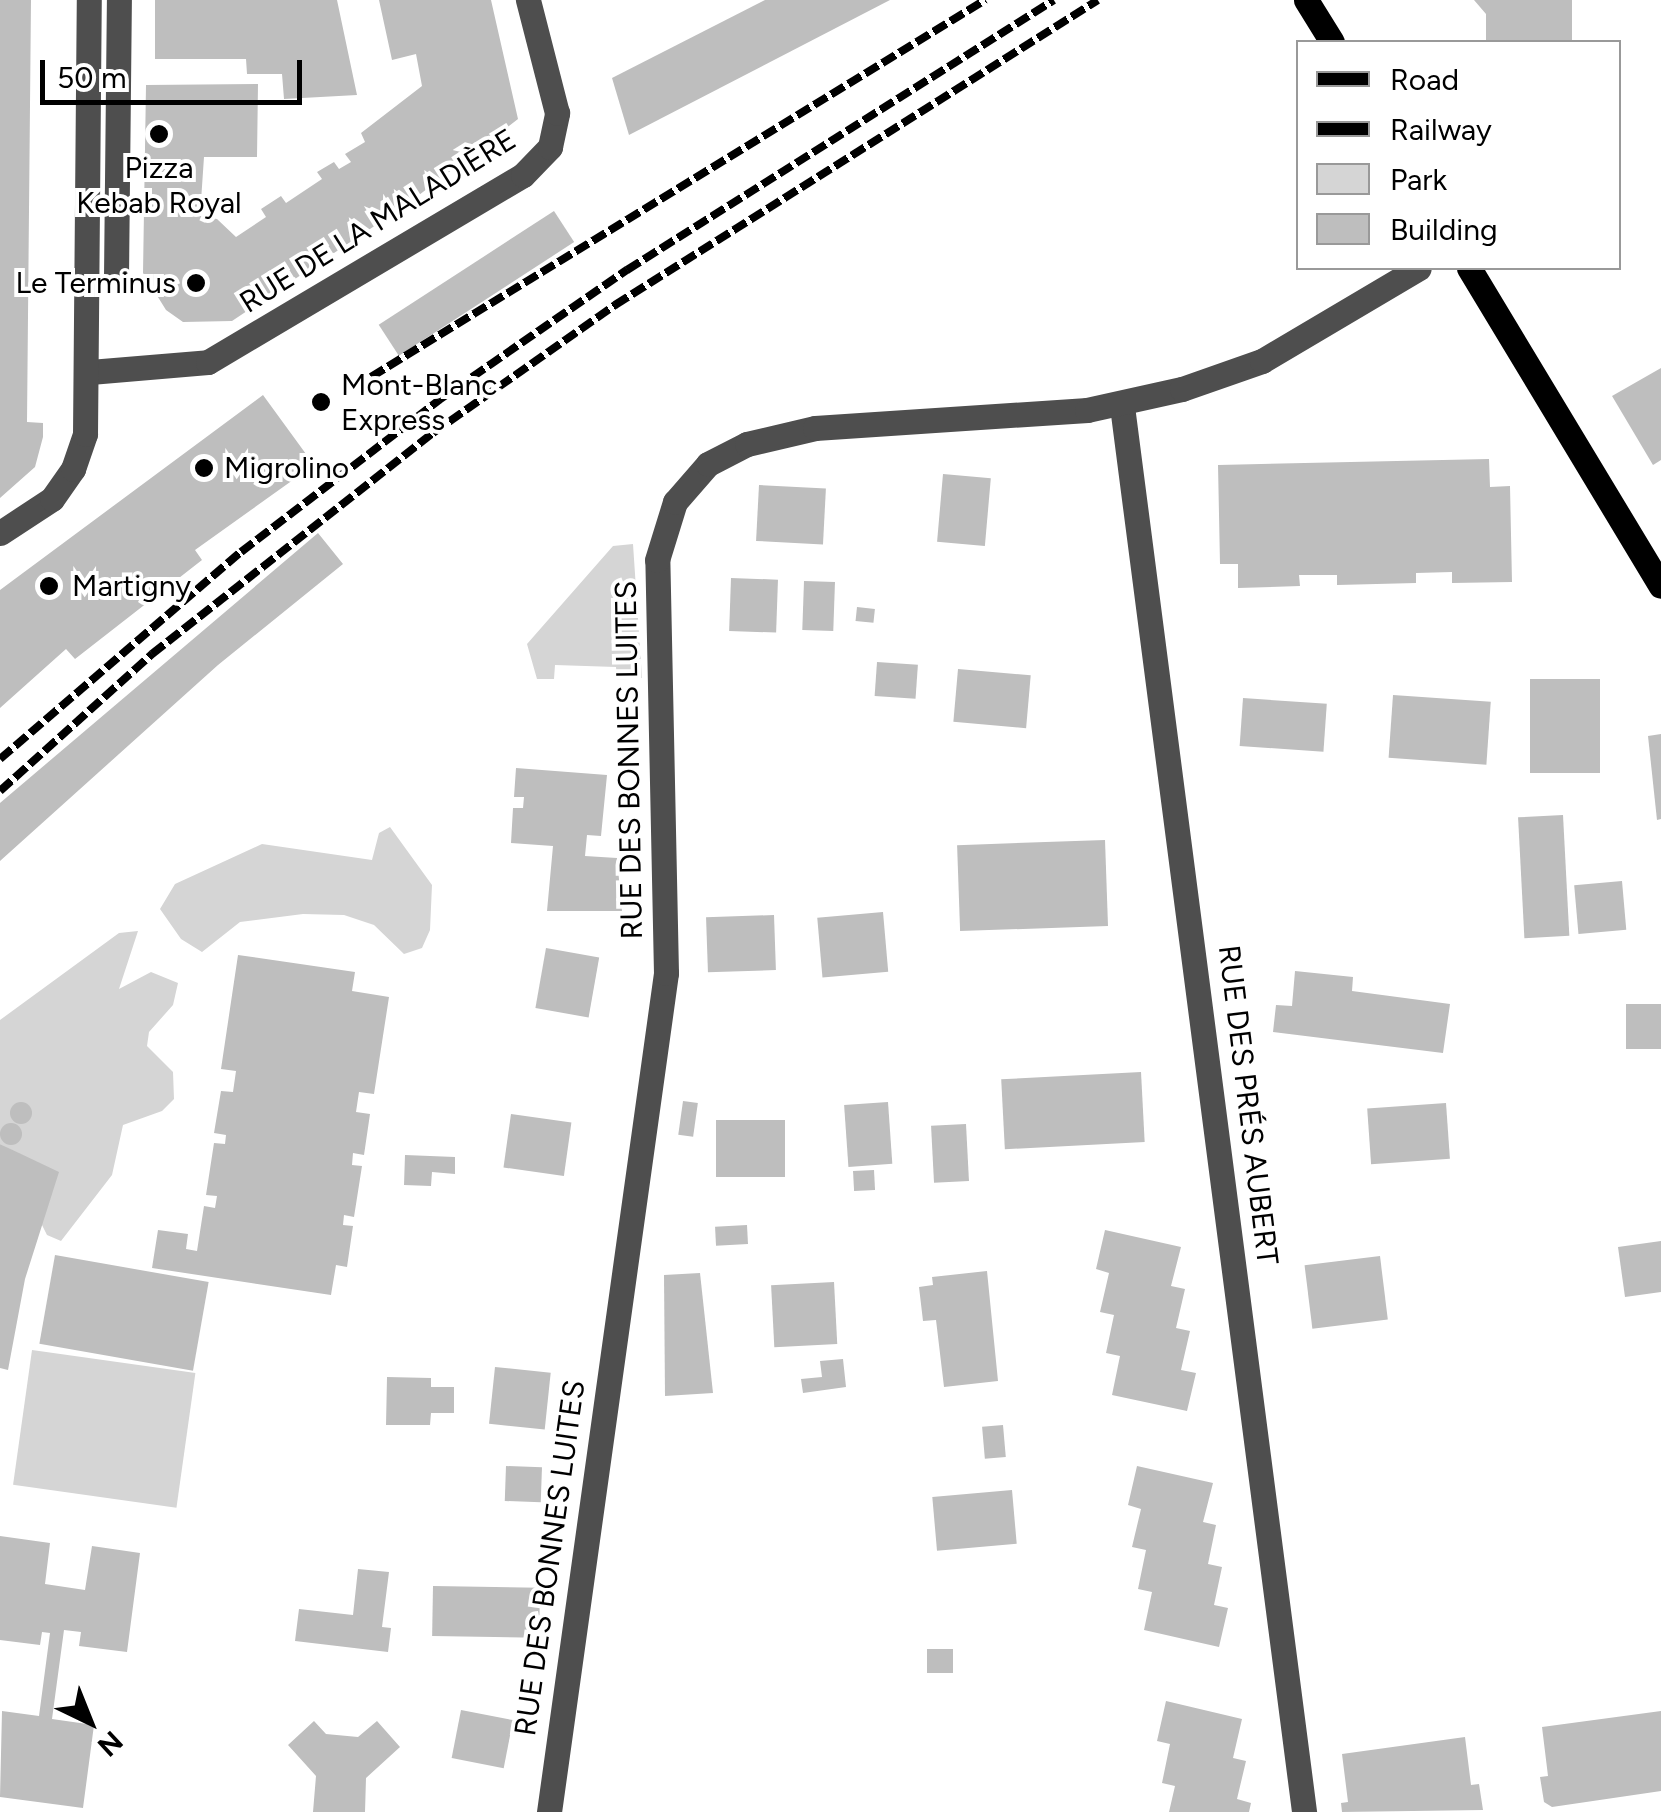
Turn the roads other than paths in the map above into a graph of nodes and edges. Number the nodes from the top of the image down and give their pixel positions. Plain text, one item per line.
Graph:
1 (89, 0) edge
2 (119, 0) edge
3 (528, 0) edge
4 (1306, 0) edge
5 (1331, 40) edge
6 (1416, 270) edge
7 (1470, 270) edge
8 (116, 278) dead end
9 (90, 372) junction
10 (1122, 406) junction
11 (0, 533) edge
12 (1661, 586) edge
13 (549, 1812) edge
14 (1304, 1812) edge

1 - 9 street
2 - 8 street
3 - 9 street, RUE DE LA MALADIÈRE
4 - 5 main road
6 - 10 street, RUE DES BONNES LUITES
7 - 12 main road
9 - 11 street
10 - 13 street, RUE DES BONNES LUITES
10 - 14 street, RUE DES PRÉS AUBERT

